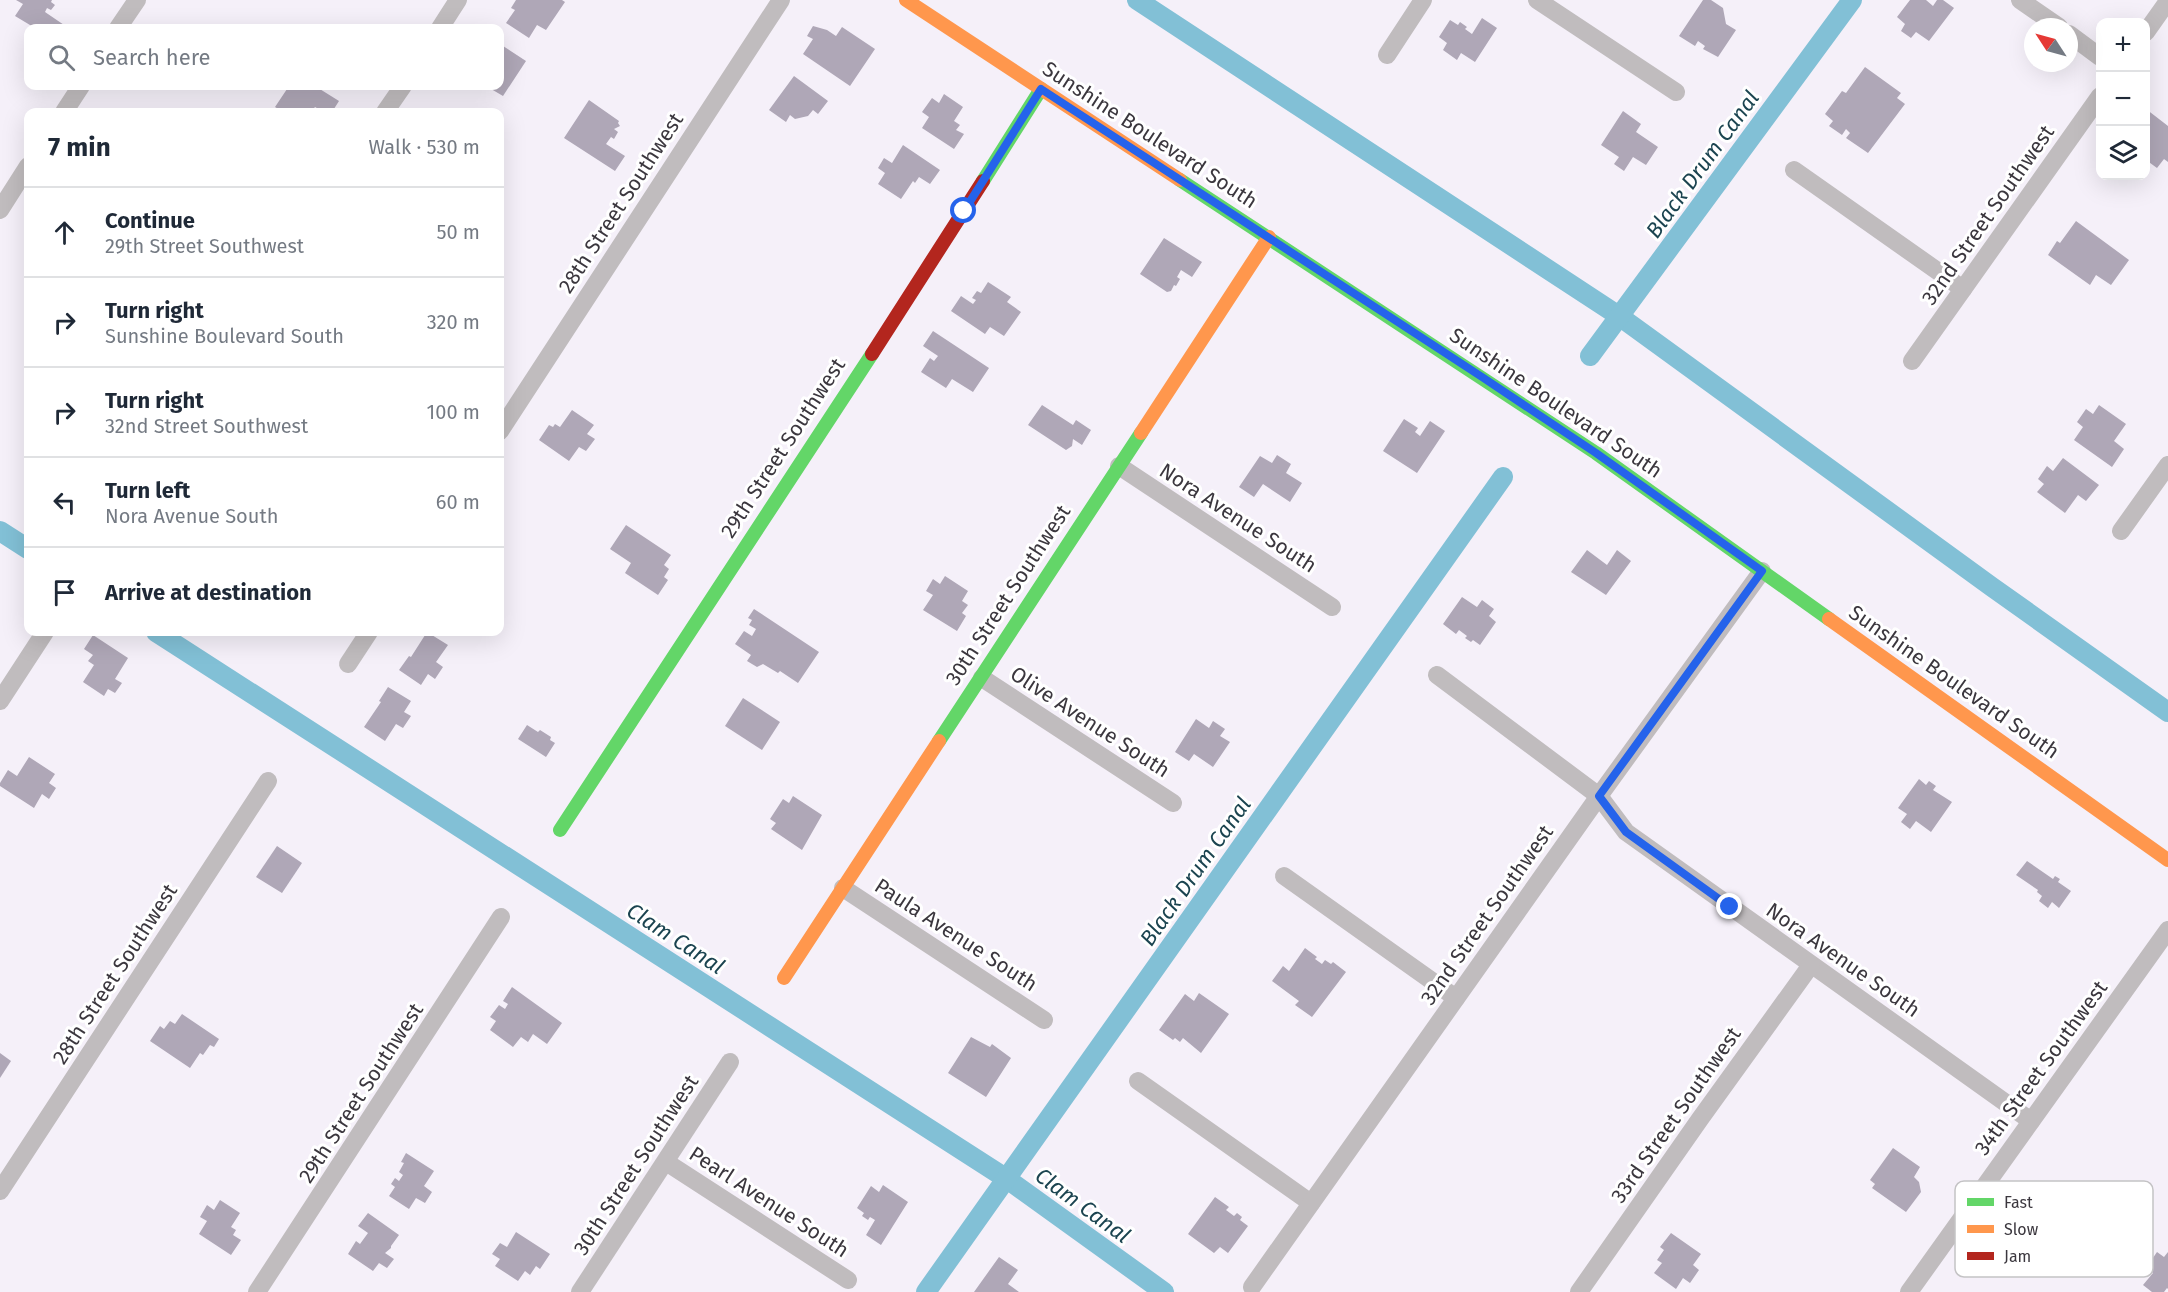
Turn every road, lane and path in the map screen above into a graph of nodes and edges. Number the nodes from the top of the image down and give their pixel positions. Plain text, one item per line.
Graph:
1 (137, 0) edge
2 (458, 0) edge
3 (781, 0) edge
4 (906, 0) edge
5 (1423, 0) edge
6 (1537, 0) edge
7 (2020, 0) edge
8 (2168, 1) edge
9 (2046, 18) edge
10 (121, 24) edge
11 (443, 24) edge
12 (2150, 25) edge
13 (2078, 41) edge
14 (2096, 54) edge
15 (1387, 55) dead end
16 (1041, 89) junction
17 (78, 90) edge
18 (400, 90) edge
19 (1676, 92) dead end
20 (2096, 102) edge
21 (67, 108) edge
22 (388, 108) edge
23 (1794, 170) dead end
24 (24, 172) edge
25 (0, 210) edge
26 (1269, 237) junction
27 (1963, 289) junction
28 (1912, 361) dead end
29 (504, 425) edge
30 (2168, 465) edge
31 (1119, 466) junction
32 (2121, 531) dead end
33 (1762, 571) junction
34 (1332, 607) dead end
35 (42, 636) edge
36 (366, 636) edge
37 (348, 664) dead end
38 (1437, 675) dead end
39 (982, 678) junction
40 (0, 701) edge
41 (268, 781) dead end
42 (1599, 796) junction
43 (1173, 803) dead end
44 (560, 830) dead end
45 (2168, 860) edge
46 (1284, 876) dead end
47 (843, 888) junction
48 (501, 917) dead end
49 (2168, 930) edge
50 (1811, 965) junction
51 (784, 978) dead end
52 (1456, 998) junction
53 (1044, 1020) dead end
54 (730, 1062) dead end
55 (1138, 1081) dead end
56 (2031, 1121) junction
57 (666, 1162) junction
58 (1988, 1181) edge
59 (0, 1191) edge
60 (1311, 1203) junction
61 (1955, 1228) edge
62 (848, 1280) dead end
63 (1252, 1287) dead end
64 (257, 1292) edge
65 (580, 1292) edge
66 (1579, 1292) edge
67 (1909, 1292) edge

1 - 10 street
2 - 11 street
3 - 29 street, 28th Street Southwest
4 - 16 street, Sunshine Boulevard South
5 - 15 street
6 - 19 street
7 - 9 street
8 - 12 street
13 - 14 street
16 - 26 street, Sunshine Boulevard South
16 - 44 street, 29th Street Southwest
17 - 21 street
18 - 22 street
20 - 27 street, 32nd Street Southwest
23 - 27 street
24 - 25 street
26 - 31 street, 30th Street Southwest
26 - 33 street, Sunshine Boulevard South
27 - 28 street, 32nd Street Southwest
30 - 32 street
31 - 34 street, Nora Avenue South
31 - 39 street, 30th Street Southwest
33 - 42 street, 32nd Street Southwest
33 - 45 street, Sunshine Boulevard South
35 - 40 street
36 - 37 street
38 - 42 street, Nora Avenue South
39 - 43 street, Olive Avenue South
39 - 47 street, 30th Street Southwest
41 - 59 street, 28th Street Southwest
42 - 50 street, Nora Avenue South
42 - 52 street, 32nd Street Southwest
46 - 52 street
47 - 51 street, 30th Street Southwest
47 - 53 street, Paula Avenue South
48 - 64 street, 29th Street Southwest
49 - 56 street, 34th Street Southwest
50 - 56 street, Nora Avenue South
50 - 66 street, 33rd Street Southwest
52 - 60 street, 32nd Street Southwest
54 - 57 street, 30th Street Southwest
55 - 60 street
56 - 58 street, 34th Street Southwest
57 - 62 street, Pearl Avenue South
57 - 65 street, 30th Street Southwest
60 - 63 street, 32nd Street Southwest
61 - 67 street, 34th Street Southwest

